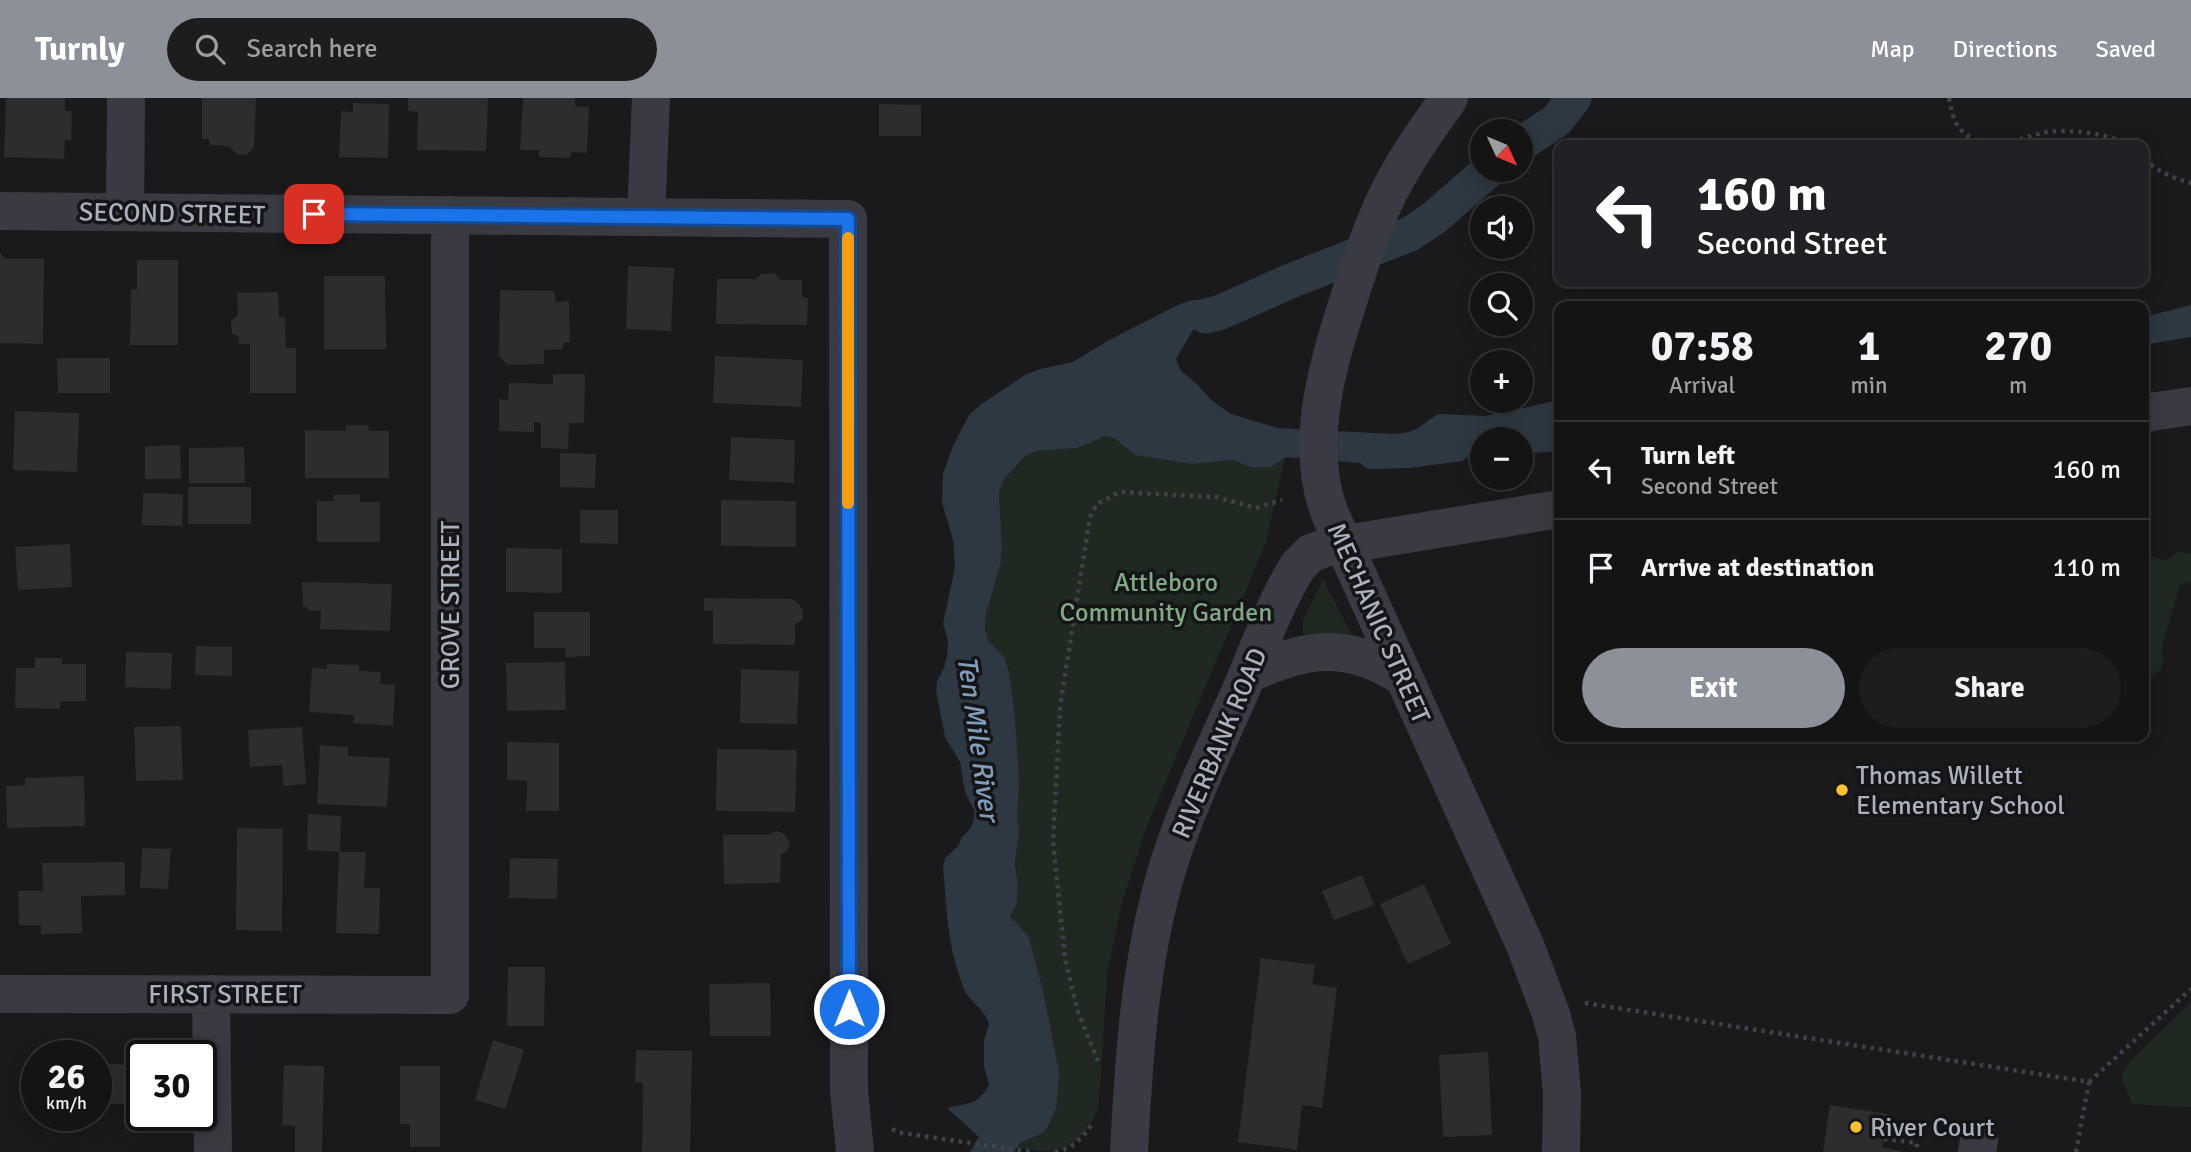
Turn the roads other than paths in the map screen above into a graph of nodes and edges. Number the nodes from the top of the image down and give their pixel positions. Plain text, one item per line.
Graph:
1 (126, 98) edge
2 (651, 98) edge
3 (1450, 98) edge
4 (0, 211) edge
5 (125, 212) junction
6 (450, 215) junction
7 (646, 217) junction
8 (2191, 406) edge
9 (2149, 412) edge
10 (1554, 510) edge
11 (1343, 543) junction
12 (1247, 675) junction
13 (1403, 677) junction
14 (0, 994) edge
15 (211, 994) junction
16 (450, 995) joint
17 (213, 1152) edge
18 (855, 1152) edge
19 (1129, 1152) edge
20 (1561, 1152) edge

1 - 5 street
2 - 7 street
3 - 11 street, MECHANIC STREET
4 - 5 street, SECOND STREET
5 - 6 street, SECOND STREET
6 - 7 street, SECOND STREET
6 - 16 street, GROVE STREET
7 - 18 street, SECOND STREET
8 - 9 street
10 - 11 street, RIVERBANK ROAD
11 - 12 street, RIVERBANK ROAD
11 - 13 street, MECHANIC STREET
12 - 13 street
12 - 19 street, RIVERBANK ROAD
13 - 20 street, MECHANIC STREET
14 - 15 street, FIRST STREET
15 - 16 street, FIRST STREET
15 - 17 street

